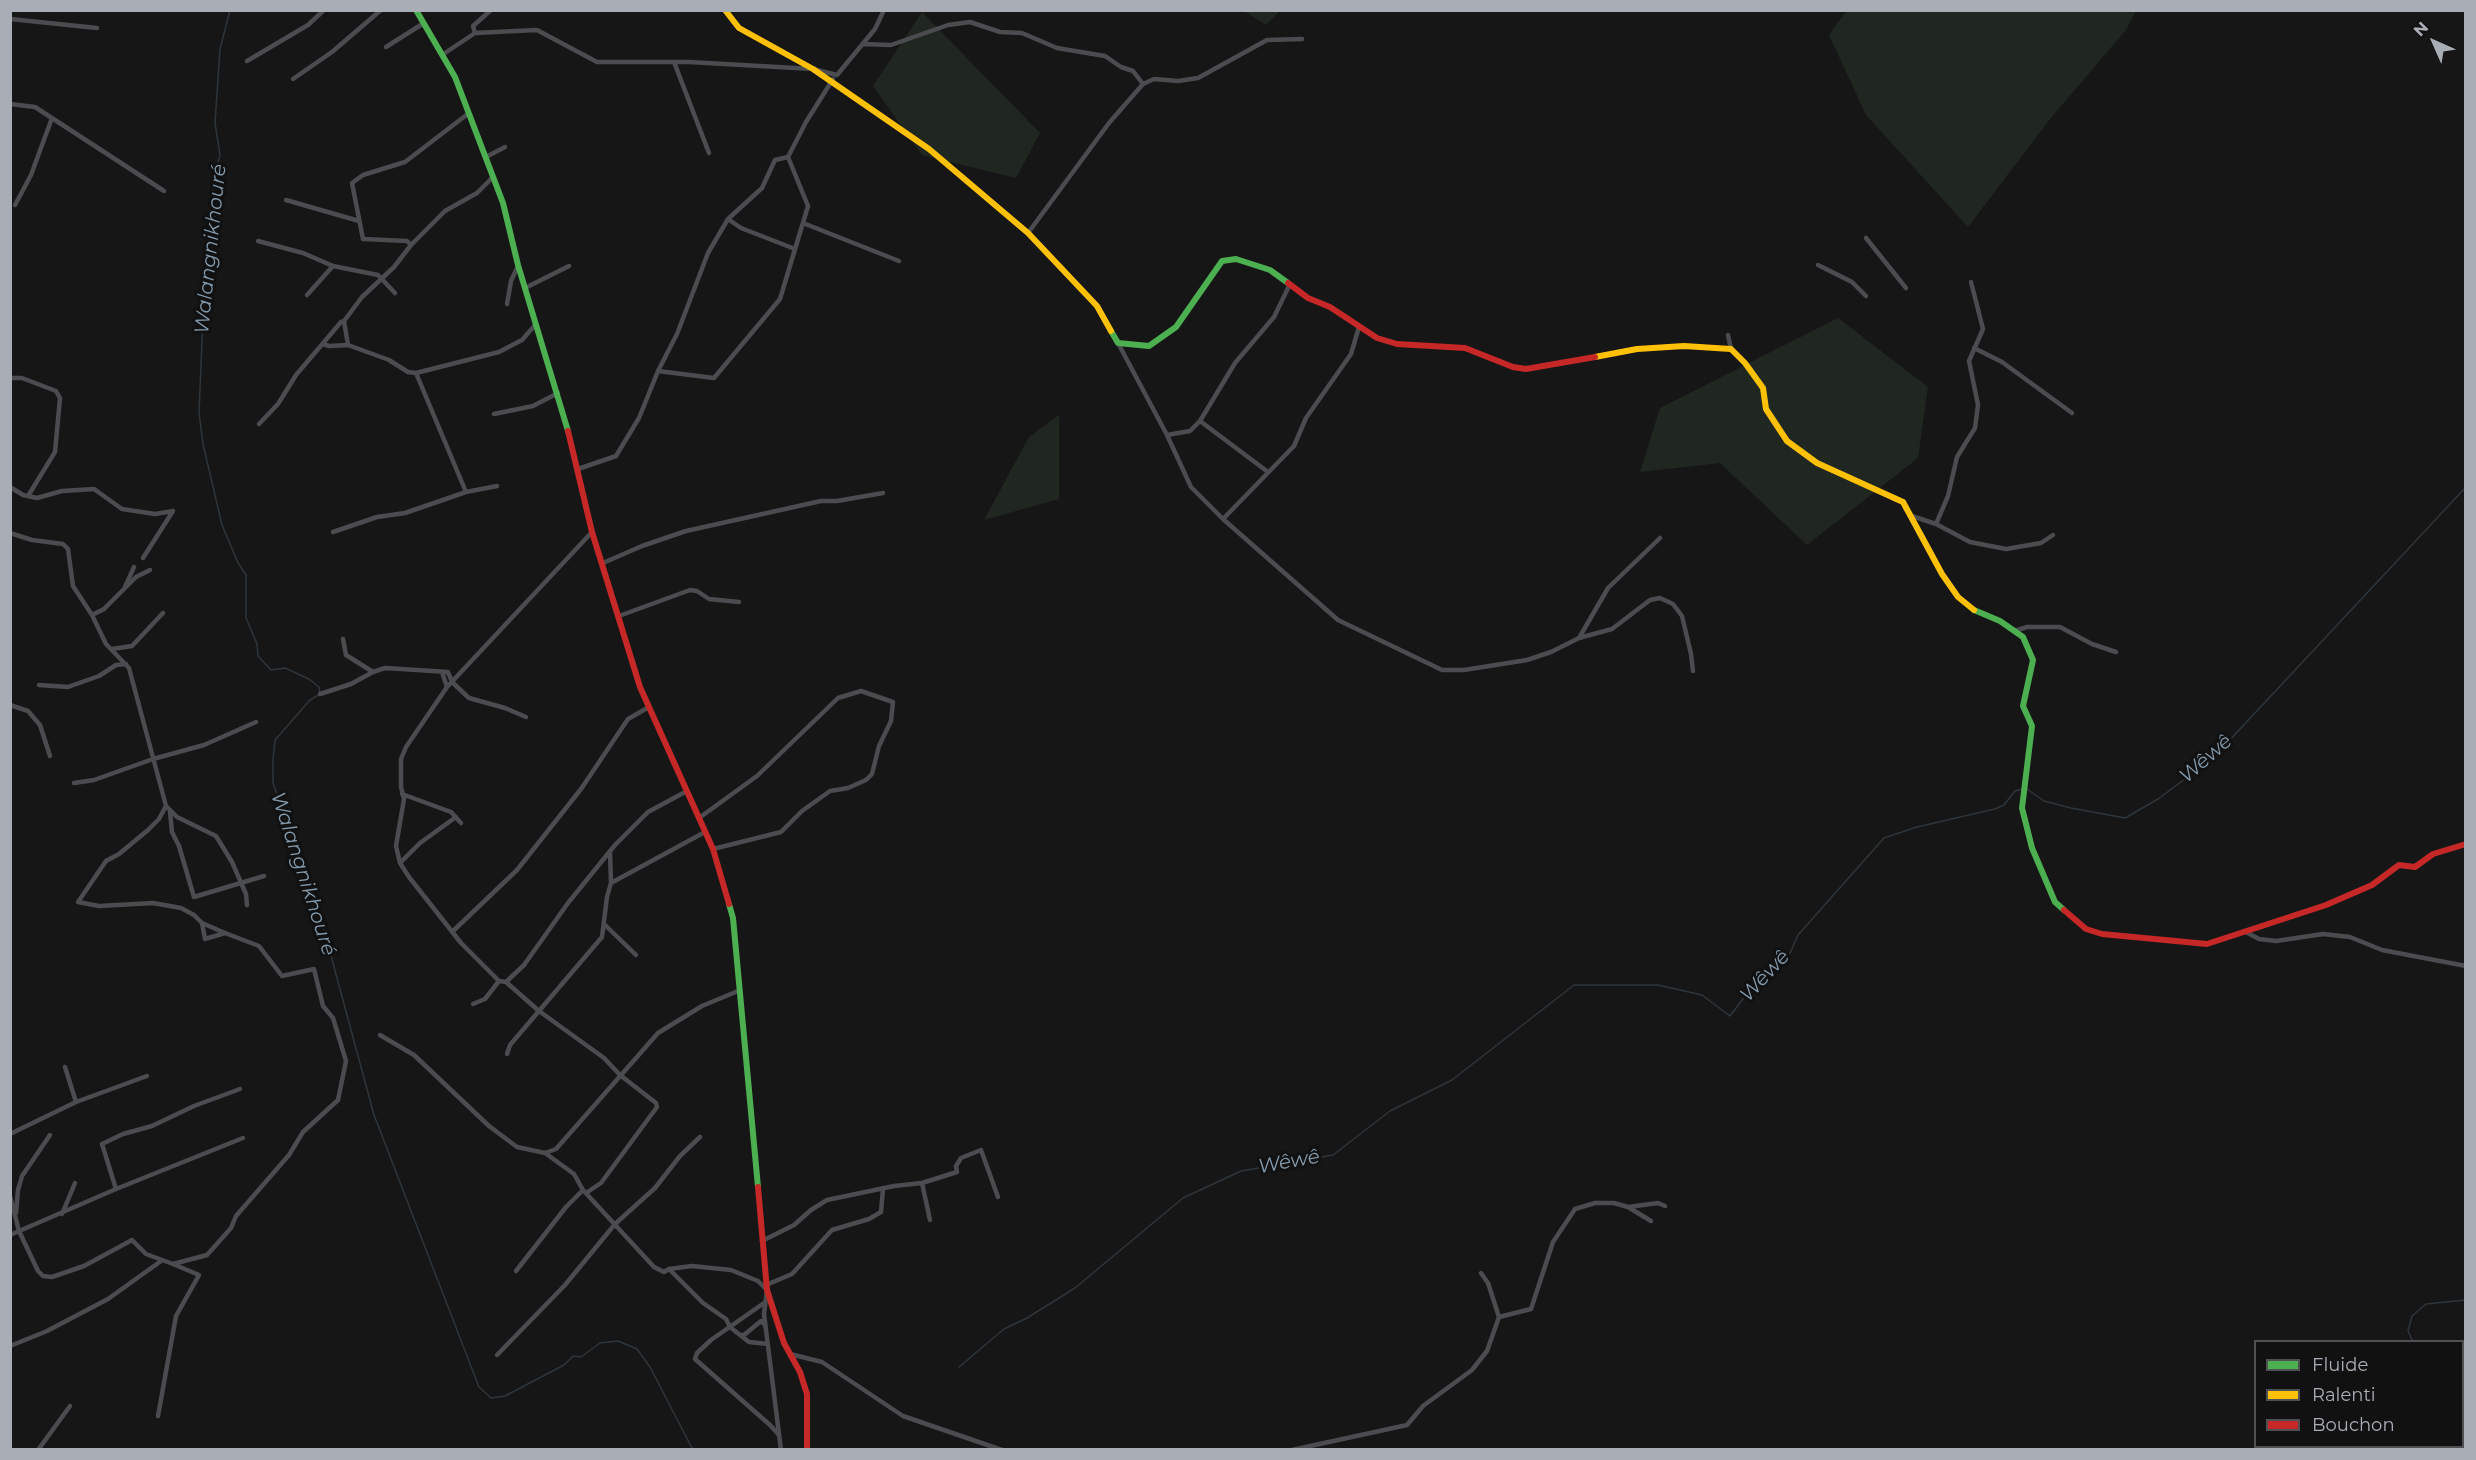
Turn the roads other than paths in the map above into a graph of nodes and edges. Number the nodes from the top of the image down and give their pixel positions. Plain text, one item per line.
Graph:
1 (324, 10) edge
2 (381, 10) edge
3 (416, 10) edge
4 (491, 10) edge
5 (725, 10) edge
6 (884, 10) edge
7 (10, 19) edge
8 (424, 23) junction
9 (97, 28) dead end
10 (475, 33) junction
11 (1302, 39) dead end
12 (863, 44) junction
13 (387, 47) dead end
14 (442, 55) junction
15 (247, 61) dead end
16 (674, 62) junction
17 (813, 69) junction
18 (837, 75) junction
19 (293, 79) dead end
20 (830, 83) junction
21 (1143, 84) junction
22 (10, 104) edge
23 (469, 113) junction
24 (52, 118) junction
25 (505, 147) dead end
26 (709, 153) dead end
27 (486, 157) junction
28 (788, 157) junction
29 (493, 177) junction
30 (164, 191) dead end
31 (286, 200) dead end
32 (15, 205) dead end
33 (728, 219) junction
34 (359, 221) junction
35 (803, 223) junction
36 (1028, 233) junction
37 (1866, 238) dead end
38 (258, 241) dead end
39 (411, 244) junction
40 (795, 249) junction
41 (899, 261) dead end
42 (518, 265) junction
43 (1818, 265) dead end
44 (333, 266) junction
45 (569, 266) dead end
46 (382, 277) junction
47 (1971, 282) dead end
48 (1289, 286) junction
49 (525, 288) junction
50 (1906, 288) dead end
51 (395, 293) dead end
52 (307, 295) dead end
53 (1866, 296) dead end
54 (507, 304) dead end
55 (344, 321) junction
56 (536, 324) junction
57 (1359, 327) junction
58 (1728, 334) dead end
59 (1118, 343) junction
60 (323, 345) junction
61 (348, 345) junction
62 (1974, 348) junction
63 (1731, 349) junction
64 (658, 371) junction
65 (416, 373) junction
66 (10, 378) edge
67 (558, 393) junction
68 (2072, 413) dead end
69 (494, 414) dead end
70 (1200, 421) junction
71 (259, 424) dead end
72 (1167, 435) junction
73 (578, 469) junction
74 (1268, 472) junction
75 (496, 486) dead end
76 (10, 487) edge
77 (466, 492) junction
78 (884, 493) dead end
79 (28, 496) junction
80 (1912, 516) junction
81 (1223, 519) junction
82 (1936, 524) junction
83 (333, 532) dead end
84 (592, 532) junction
85 (10, 533) edge
86 (2053, 535) dead end
87 (1660, 538) dead end
88 (143, 558) dead end
89 (603, 562) junction
90 (134, 567) dead end
91 (150, 570) dead end
92 (124, 590) junction
93 (739, 602) dead end
94 (163, 613) dead end
95 (92, 615) junction
96 (619, 616) junction
97 (2014, 631) junction
98 (1579, 638) junction
99 (343, 639) dead end
100 (112, 649) junction
101 (2116, 652) dead end
102 (126, 664) junction
103 (1693, 671) dead end
104 (373, 672) junction
105 (442, 672) junction
106 (452, 682) junction
107 (39, 685) dead end
108 (447, 687) junction
109 (320, 694) dead end
110 (10, 705) edge
111 (649, 707) junction
112 (526, 717) dead end
113 (255, 722) dead end
114 (50, 756) dead end
115 (153, 759) junction
116 (74, 783) dead end
117 (687, 791) junction
118 (402, 794) junction
119 (166, 806) junction
120 (170, 812) junction
121 (456, 817) junction
122 (699, 818) junction
123 (461, 823) dead end
124 (705, 832) junction
125 (2466, 844) edge
126 (713, 849) junction
127 (610, 852) junction
128 (400, 863) junction
129 (264, 876) dead end
130 (611, 883) junction
131 (242, 884) junction
132 (247, 905) dead end
133 (202, 923) junction
134 (604, 924) junction
135 (2244, 931) junction
136 (452, 932) junction
137 (225, 933) junction
138 (636, 955) dead end
139 (2466, 966) edge
140 (500, 981) junction
141 (506, 982) junction
142 (738, 991) junction
143 (472, 1004) dead end
144 (539, 1011) junction
145 (380, 1035) dead end
146 (507, 1054) dead end
147 (65, 1067) dead end
148 (620, 1075) junction
149 (147, 1076) dead end
150 (240, 1089) dead end
151 (76, 1102) junction
152 (10, 1134) edge
153 (50, 1135) dead end
154 (700, 1137) dead end
155 (243, 1138) dead end
156 (545, 1153) junction
157 (75, 1183) dead end
158 (922, 1183) junction
159 (116, 1189) junction
160 (883, 1189) junction
161 (585, 1191) junction
162 (10, 1196) edge
163 (998, 1197) dead end
164 (1665, 1206) dead end
165 (1628, 1207) junction
166 (16, 1214) junction
167 (62, 1214) junction
168 (930, 1220) dead end
169 (1651, 1221) dead end
170 (615, 1224) junction
171 (19, 1231) junction
172 (10, 1235) edge
173 (762, 1242) junction
174 (161, 1261) junction
175 (173, 1264) junction
176 (669, 1269) junction
177 (516, 1271) dead end
178 (1481, 1273) dead end
179 (766, 1287) junction
180 (764, 1303) junction
181 (1499, 1317) junction
182 (765, 1325) junction
183 (730, 1326) junction
184 (740, 1335) junction
185 (768, 1344) junction
186 (10, 1346) edge
187 (790, 1354) junction
188 (497, 1355) dead end
189 (70, 1406) dead end
190 (158, 1416) dead end
191 (778, 1435) junction
192 (38, 1449) edge
193 (781, 1449) edge
194 (807, 1449) edge
195 (1002, 1449) edge
196 (1292, 1449) edge

1 - 15 street
2 - 19 street
3 - 8 street
4 - 10 street
5 - 17 street
6 - 12 street
7 - 9 street
8 - 13 street
8 - 14 street
10 - 14 street
10 - 16 street
11 - 21 street
12 - 18 street
12 - 21 street
14 - 23 street
16 - 17 street
16 - 26 street
17 - 18 street
17 - 20 street
18 - 20 street
20 - 28 street
20 - 36 street
21 - 36 street
22 - 24 street
23 - 27 street
23 - 34 street
24 - 30 street
24 - 32 street
25 - 27 street
27 - 29 street
28 - 33 street
28 - 35 street
29 - 39 street
29 - 42 street
31 - 34 street
33 - 40 street
33 - 64 street
34 - 39 street
35 - 40 street
35 - 41 street
36 - 59 street
37 - 50 street
38 - 44 street
39 - 46 street
40 - 64 street
42 - 49 street
42 - 54 street
43 - 53 street
44 - 46 street
44 - 52 street
45 - 49 street
46 - 51 street
46 - 55 street
47 - 62 street
48 - 57 street
48 - 59 street
48 - 70 street
49 - 56 street
55 - 60 street
55 - 61 street
56 - 65 street
56 - 67 street
57 - 63 street
57 - 74 street
58 - 63 street
59 - 72 street
60 - 61 street
60 - 71 street
61 - 65 street
62 - 68 street
62 - 82 street
63 - 80 street
64 - 73 street
65 - 77 street
66 - 79 street
67 - 69 street
67 - 73 street
70 - 72 street
70 - 74 street
72 - 81 street
73 - 84 street
74 - 81 street
75 - 77 street
76 - 79 street
77 - 83 street
78 - 89 street
79 - 88 street
80 - 82 street
80 - 97 street
81 - 98 street
82 - 86 street
84 - 89 street
84 - 106 street
85 - 95 street
87 - 98 street
89 - 96 street
90 - 92 street
91 - 92 street
92 - 95 street
93 - 96 street
94 - 100 street
95 - 100 street
96 - 111 street
97 - 101 street
97 - 135 street
98 - 103 street
99 - 104 street
100 - 102 street
102 - 107 street
102 - 115 street
104 - 105 street
104 - 109 street
105 - 106 street
105 - 108 street
106 - 108 street
106 - 112 street
108 - 118 street
110 - 114 street
111 - 117 street
111 - 136 street
113 - 115 street
115 - 116 street
115 - 119 street
117 - 122 street
117 - 127 street
118 - 121 street
118 - 128 street
119 - 120 street
119 - 133 street
120 - 131 street
120 - 131 street
121 - 123 street
121 - 128 street
122 - 124 street
122 - 126 street
124 - 126 street
124 - 130 street
125 - 135 street
126 - 142 street
127 - 130 street
127 - 141 street
128 - 136 street
129 - 131 street
130 - 134 street
131 - 132 street
133 - 137 street
133 - 137 street
134 - 138 street
134 - 144 street
135 - 139 street
136 - 140 street
137 - 175 street
140 - 141 street
140 - 143 street
141 - 144 street
142 - 148 street
142 - 173 street
144 - 146 street
144 - 148 street
145 - 156 street
147 - 151 street
148 - 156 street
148 - 161 street
149 - 151 street
150 - 159 street
151 - 152 street
153 - 166 street
154 - 170 street
155 - 159 street
156 - 161 street
157 - 167 street
158 - 160 street
158 - 163 street
158 - 168 street
159 - 167 street
160 - 173 street
160 - 179 street
161 - 170 street
161 - 177 street
162 - 166 street
164 - 165 street
165 - 169 street
165 - 181 street
166 - 171 street
167 - 171 street
170 - 176 street
170 - 188 street
171 - 172 street
171 - 174 street
173 - 179 street
174 - 175 street
174 - 186 street
175 - 190 street
176 - 179 street
176 - 183 street
178 - 181 street
179 - 180 street
179 - 187 street
180 - 182 street
180 - 183 street
181 - 196 street
182 - 184 street
182 - 185 street
183 - 184 street
183 - 191 street
184 - 185 street
185 - 191 street
187 - 194 street
187 - 195 street
189 - 192 street
191 - 193 street

